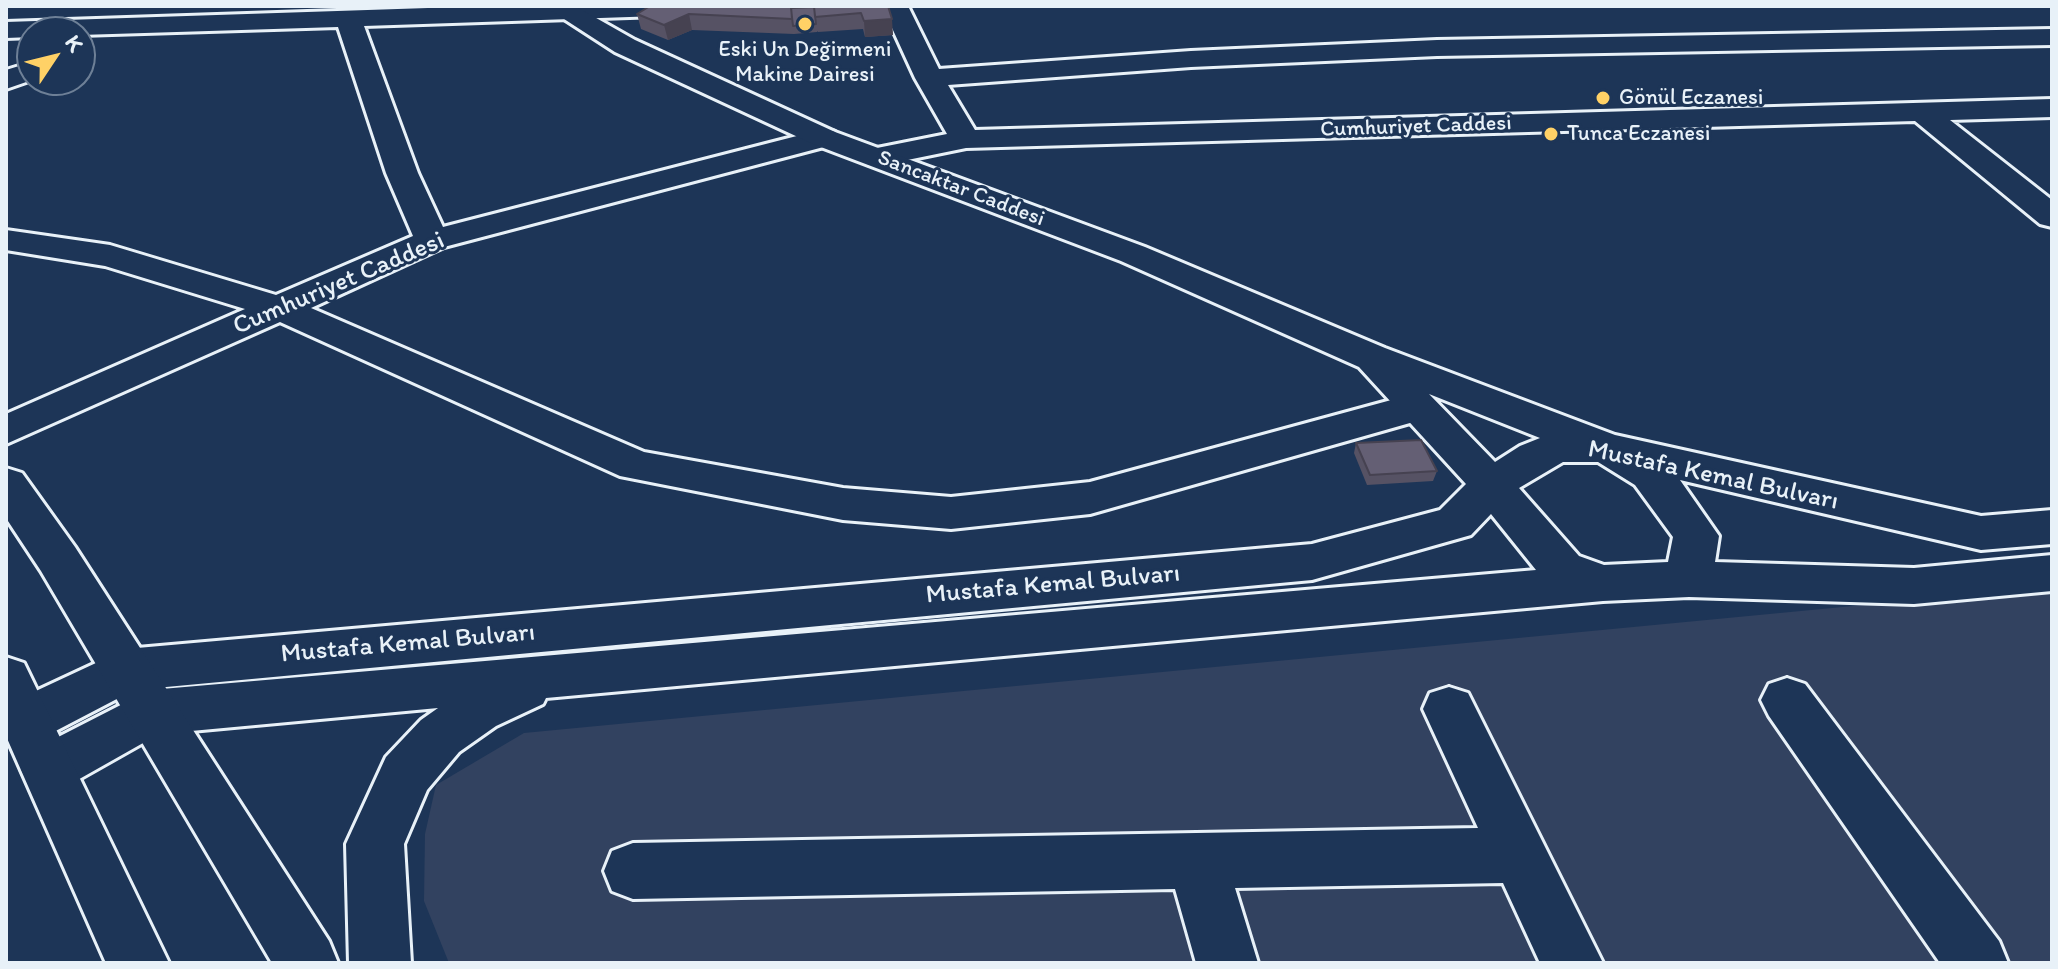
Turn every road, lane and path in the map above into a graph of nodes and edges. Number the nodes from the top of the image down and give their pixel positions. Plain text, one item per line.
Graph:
1 (718, 6) edge
2 (895, 6) edge
3 (561, 8) edge
4 (349, 19) junction
5 (156, 25) junction
6 (6, 30) edge
7 (2052, 37) edge
8 (96, 46) edge
9 (929, 78) junction
10 (2052, 108) edge
11 (1922, 112) junction
12 (824, 138) junction
13 (966, 139) junction
14 (878, 157) junction
15 (2052, 217) edge
16 (6, 240) edge
17 (432, 240) junction
18 (279, 308) junction
19 (1371, 357) junction
20 (1417, 407) junction
21 (6, 430) edge
22 (1606, 448) junction
23 (6, 484) edge
24 (1492, 485) junction
25 (2052, 527) edge
26 (2052, 573) edge
27 (1689, 579) junction
28 (1603, 583) junction
29 (552, 676) junction
30 (138, 691) junction
31 (1787, 700) dead end
32 (1449, 709) dead end
33 (27, 722) edge
34 (1519, 855) junction
35 (1197, 861) junction
36 (633, 871) dead end
37 (138, 963) edge
38 (307, 963) edge
39 (380, 963) edge
40 (1227, 963) edge
41 (1572, 963) edge
42 (1977, 963) edge

1 - 3 main road
2 - 9 main road
3 - 4 main road
3 - 12 main road, Sancaktar Caddesi
4 - 5 main road
4 - 17 main road
5 - 6 main road
5 - 8 main road
7 - 9 main road
9 - 13 main road
10 - 11 main road, Cumhuriyet Caddesi
11 - 13 main road, Cumhuriyet Caddesi
11 - 15 main road
12 - 14 main road, Sancaktar Caddesi
12 - 17 main road, Cumhuriyet Caddesi
13 - 14 main road, Cumhuriyet Caddesi
14 - 19 main road, Sancaktar Caddesi
16 - 18 main road
17 - 18 main road, Cumhuriyet Caddesi
18 - 20 main road
18 - 21 main road, Cumhuriyet Caddesi
19 - 20 main road
19 - 22 main road, Sancaktar Caddesi
20 - 24 main road
22 - 24 main road, Mustafa Kemal Bulvarı
22 - 25 main road, Mustafa Kemal Bulvarı
22 - 27 main road
23 - 30 main road
24 - 28 main road
24 - 30 main road, Mustafa Kemal Bulvarı
26 - 27 main road, Mustafa Kemal Bulvarı
27 - 28 main road, Mustafa Kemal Bulvarı
28 - 29 main road, Mustafa Kemal Bulvarı
29 - 30 main road, Mustafa Kemal Bulvarı
29 - 39 main road
30 - 33 main road, Mustafa Kemal Bulvarı
30 - 38 main road
31 - 42 main road
32 - 34 main road
33 - 37 main road
34 - 35 main road
34 - 41 main road
35 - 36 main road
35 - 40 main road

